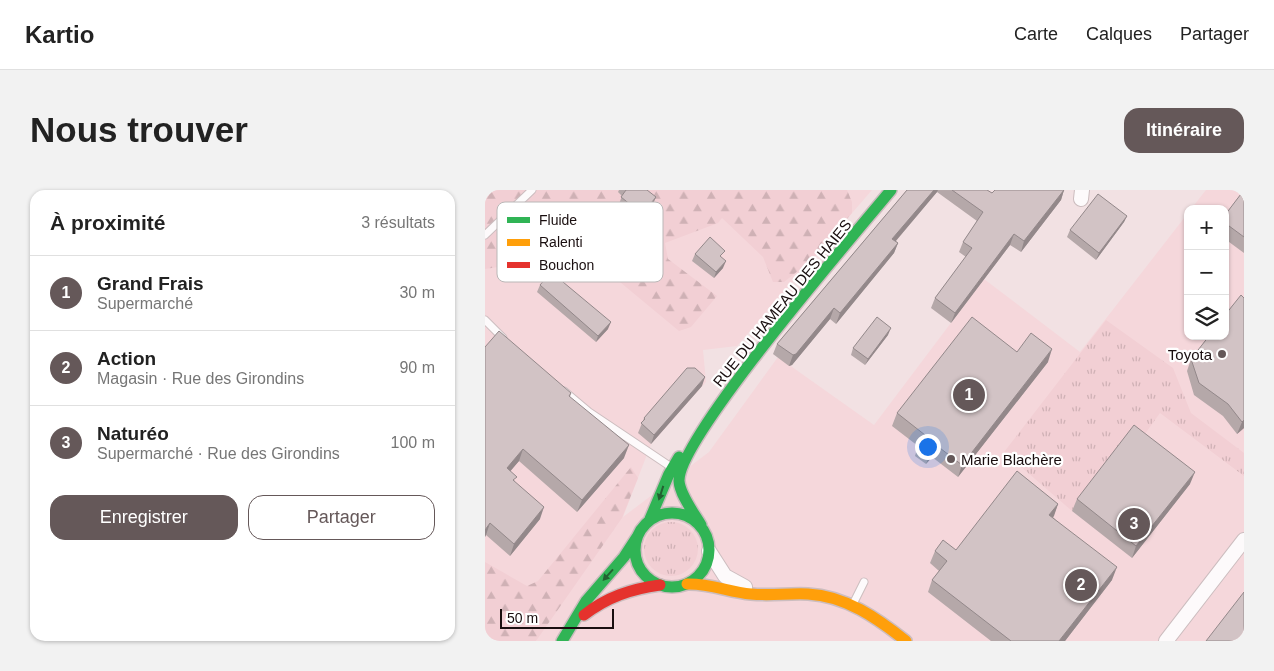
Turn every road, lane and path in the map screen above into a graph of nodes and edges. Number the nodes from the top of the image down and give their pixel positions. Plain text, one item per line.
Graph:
1 (532, 190) edge
2 (891, 190) edge
3 (520, 202) edge
4 (497, 224) edge
5 (485, 236) edge
6 (485, 320) edge
7 (506, 341) edge
8 (559, 386) edge
9 (677, 469) junction
10 (650, 519) junction
11 (701, 525) junction
12 (637, 536) junction
13 (1244, 540) edge
14 (709, 551) junction
15 (864, 582) dead end
16 (687, 584) junction
17 (660, 585) junction
18 (778, 594) junction
19 (853, 604) junction
20 (564, 637) edge
21 (906, 641) edge
22 (1166, 641) edge

1 - 3 lane
2 - 9 street, RUE DU HAMEAU DES HAIES
4 - 5 lane
6 - 7 lane
8 - 9 lane
9 -> 10 street, RUE DU HAMEAU DES HAIES
9 - 11 street
10 - 11 street
10 - 12 street
11 - 14 street
12 - 17 street
12 -> 20 street
13 - 22 street
14 - 16 street
14 - 18 street
15 - 19 lane
16 - 17 street
16 - 18 street
17 - 20 street
18 - 19 street
19 - 21 street

